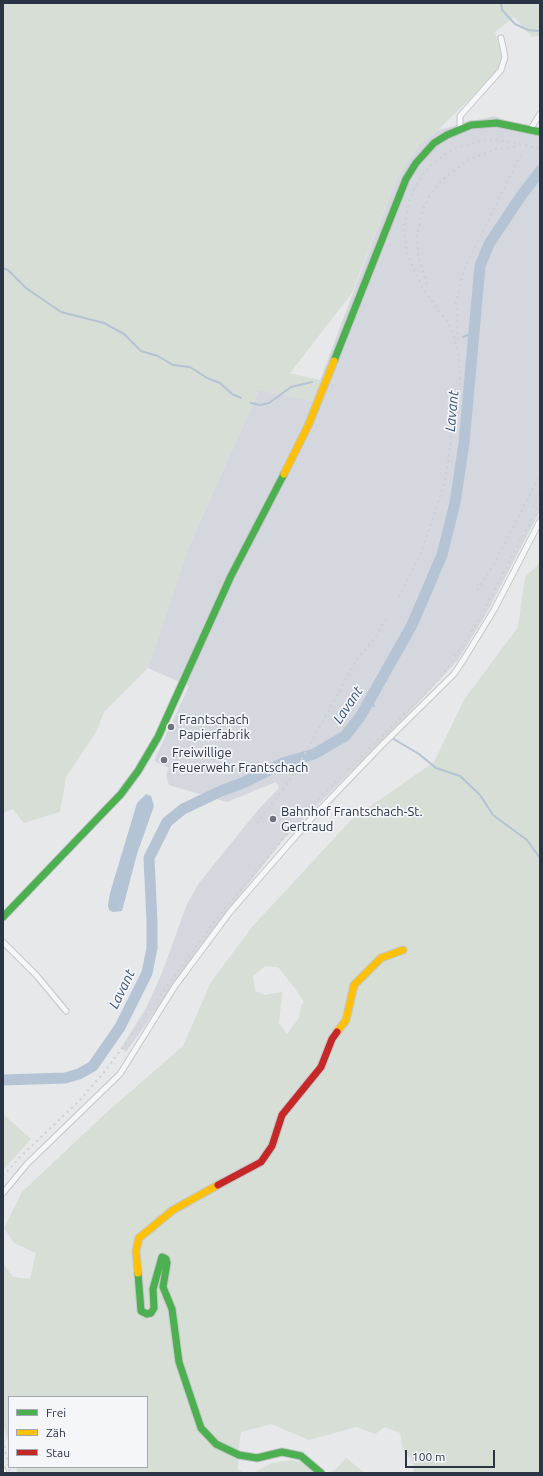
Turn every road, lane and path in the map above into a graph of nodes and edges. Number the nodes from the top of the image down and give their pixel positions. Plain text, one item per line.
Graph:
1 (501, 38) dead end
2 (540, 114) edge
3 (460, 128) junction
4 (530, 130) junction
5 (540, 132) edge
6 (540, 521) edge
7 (3, 917) edge
8 (3, 942) edge
9 (403, 950) dead end
10 (66, 1011) dead end
11 (3, 1193) edge
12 (320, 1473) edge

1 - 3 street
2 - 4 street
3 - 4 main road
3 - 7 main road
4 - 5 main road
6 - 11 street
8 - 10 street
9 - 12 main road

